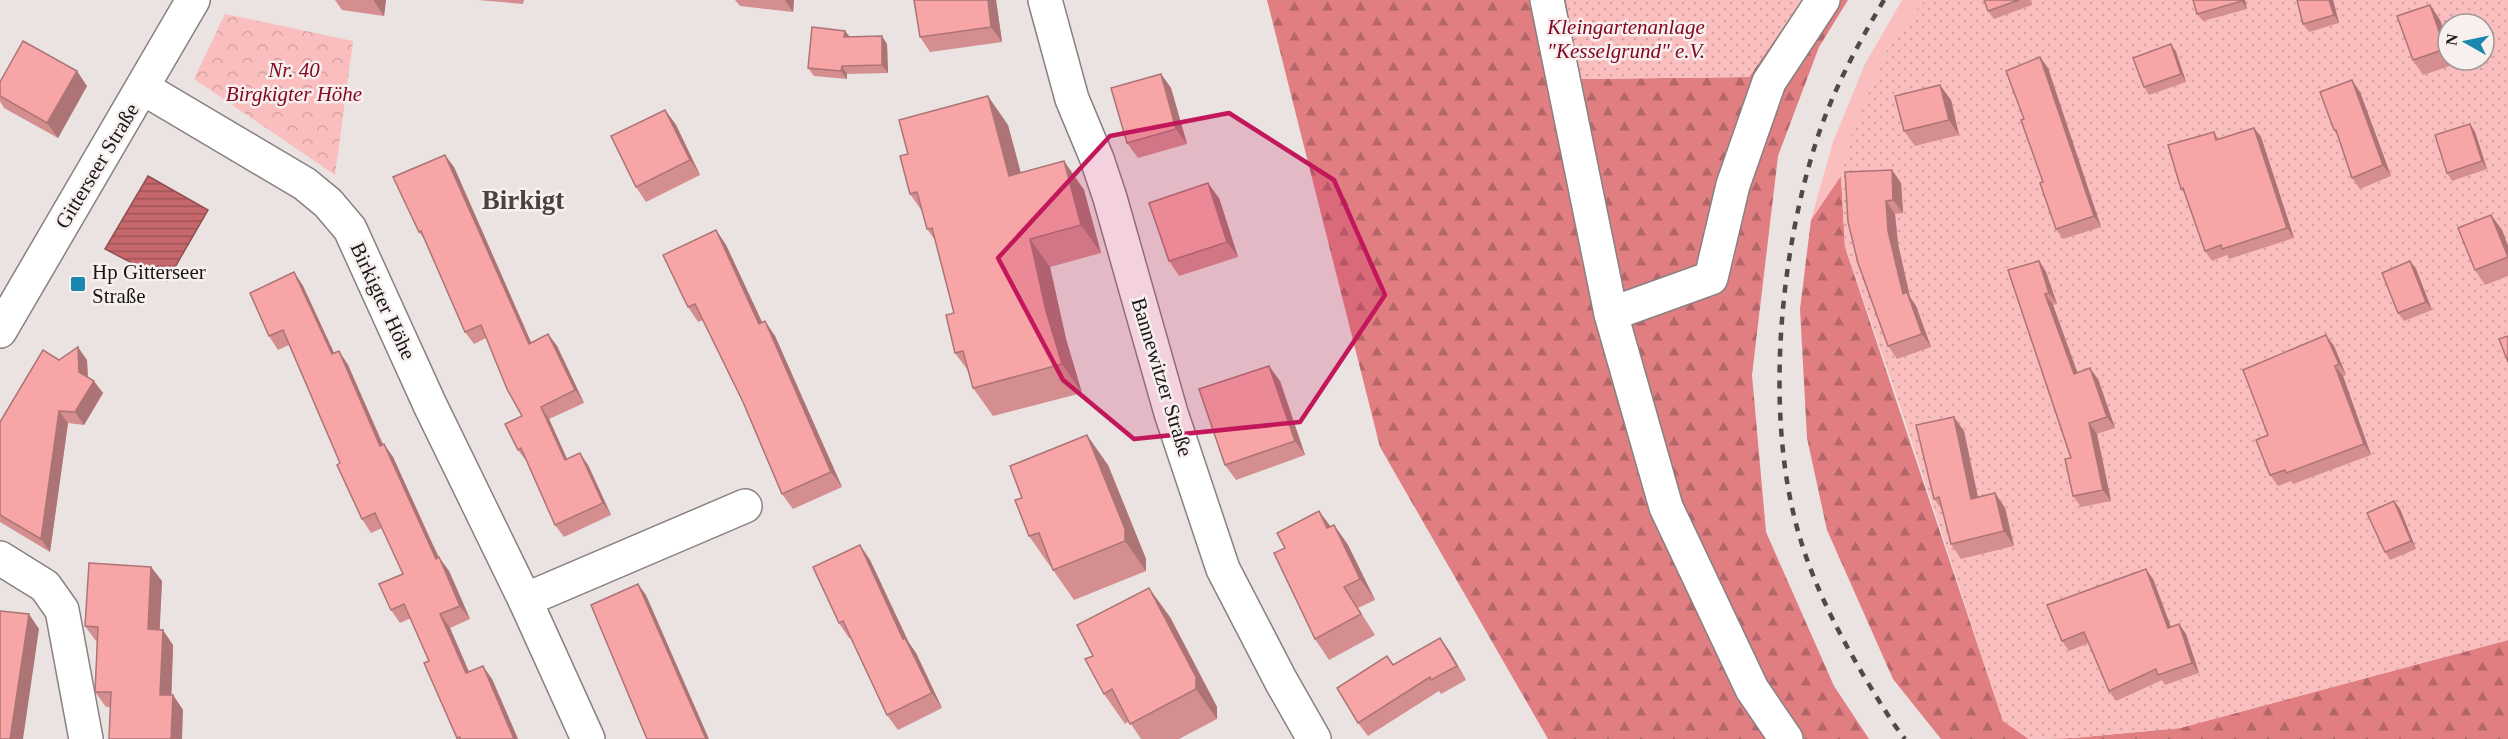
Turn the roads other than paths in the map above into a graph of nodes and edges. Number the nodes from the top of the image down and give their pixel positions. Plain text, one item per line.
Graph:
1 (193, 0) edge
2 (1045, 0) edge
3 (1547, 0) edge
4 (1824, 0) edge
5 (143, 88) junction
6 (1611, 314) junction
7 (0, 331) edge
8 (745, 506) dead end
9 (0, 558) edge
10 (525, 600) junction
11 (86, 739) edge
12 (588, 739) edge
13 (1314, 739) edge
14 (1786, 739) edge

1 - 5 street, Gitterseer Straße
2 - 13 street, Bannewitzer Straße
3 - 6 street
4 - 6 street
5 - 7 street, Gitterseer Straße
5 - 10 street, Birkigter Höhe
6 - 14 street
8 - 10 street
9 - 11 street
10 - 12 street, Birkigter Höhe

